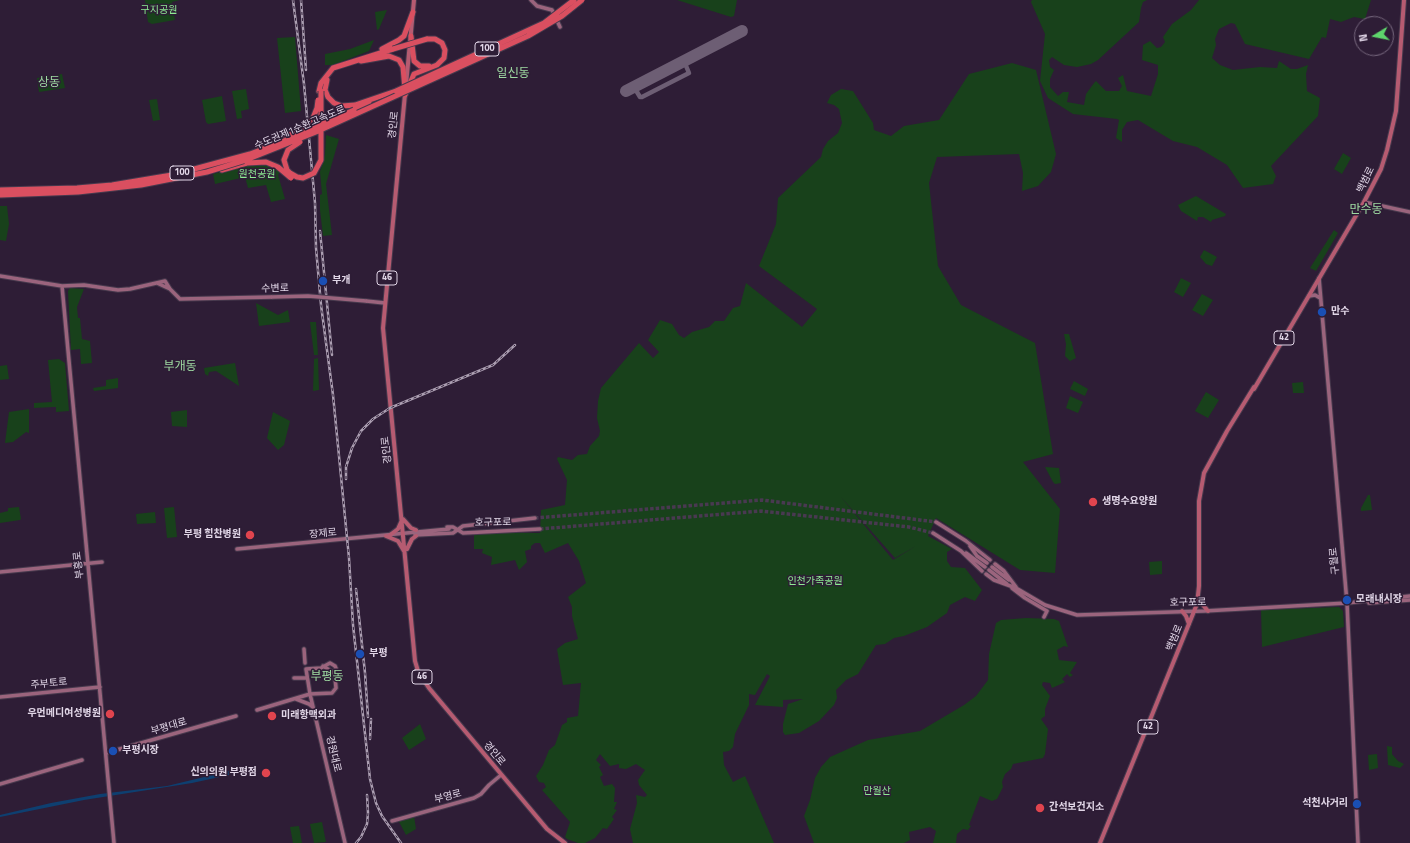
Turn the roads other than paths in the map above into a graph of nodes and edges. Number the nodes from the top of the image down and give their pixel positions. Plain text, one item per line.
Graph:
1 (414, 0) edge
2 (531, 0) edge
3 (574, 0) edge
4 (582, 0) edge
5 (1404, 0) edge
6 (413, 12) junction
7 (560, 27) dead end
8 (411, 36) junction
9 (428, 40) junction
10 (359, 60) junction
11 (322, 91) junction
12 (396, 91) junction
13 (405, 95) junction
14 (316, 132) junction
15 (250, 154) junction
16 (207, 172) junction
17 (0, 189) edge
18 (17, 192) junction
19 (0, 197) edge
20 (1364, 202) junction
21 (1410, 212) edge
22 (0, 276) edge
23 (1319, 278) junction
24 (62, 286) junction
25 (1308, 296) junction
26 (1320, 298) junction
27 (385, 303) junction
28 (534, 518) tunnel mouth
29 (402, 520) junction
30 (520, 521) junction
31 (936, 522) tunnel mouth
32 (540, 529) tunnel mouth
33 (416, 530) junction
34 (449, 530) tunnel mouth
35 (458, 530) junction
36 (522, 530) junction
37 (933, 533) tunnel mouth
38 (404, 534) junction
39 (410, 534) junction
40 (388, 535) junction
41 (416, 536) junction
42 (237, 549) dead end
43 (961, 551) junction
44 (406, 553) junction
45 (102, 562) dead end
46 (87, 563) junction
47 (982, 571) dead end
48 (0, 572) edge
49 (986, 574) dead end
50 (1011, 584) junction
51 (1410, 596) edge
52 (1197, 598) junction
53 (1410, 600) edge
54 (1366, 602) junction
55 (1347, 603) junction
56 (1182, 611) junction
57 (1194, 611) junction
58 (1208, 611) junction
59 (1044, 617) dead end
60 (1189, 624) junction
61 (304, 648) dead end
62 (305, 662) dead end
63 (323, 666) junction
64 (335, 677) junction
65 (294, 678) dead end
66 (307, 678) junction
67 (100, 687) junction
68 (310, 694) junction
69 (0, 697) edge
70 (294, 699) junction
71 (314, 708) junction
72 (257, 710) dead end
73 (236, 716) dead end
74 (106, 753) junction
75 (82, 760) dead end
76 (501, 775) junction
77 (0, 784) edge
78 (392, 821) dead end
79 (114, 843) edge
80 (345, 843) edge
81 (565, 843) edge
82 (1100, 843) edge
83 (1358, 843) edge

1 - 6 main road, 경인로 / 46
2 - 7 main road
3 - 12 highway, 수도권제1순환고속도로 / 100, bridge
4 - 14 highway, 수도권제1순환고속도로 / 100, bridge
5 - 20 main road, 백범로 / 42
6 - 8 main road, 경인로 / 46
6 - 10 highway
8 - 9 highway
8 - 13 main road, 경인로 / 46
9 - 10 highway, bridge
9 - 13 highway
10 - 11 highway
10 - 13 highway
11 - 12 highway
11 - 14 highway, bridge
11 - 15 highway, bridge
11 - 16 highway, bridge
12 - 15 highway, 수도권제1순환고속도로 / 100, bridge
13 - 27 main road, 경인로 / 46
14 - 16 highway, 수도권제1순환고속도로 / 100, bridge
15 - 18 highway, 수도권제1순환고속도로 / 100, bridge
16 - 18 highway, 수도권제1순환고속도로 / 100, bridge
17 - 18 highway, 수도권제1순환고속도로 / 100, bridge
18 - 19 highway, 수도권제1순환고속도로 / 100, bridge
20 - 21 main road
20 - 23 main road, 백범로 / 42
22 - 24 main road, 수변로
23 - 25 main road, 백범로 / 42
23 - 26 main road, 구월로
24 - 27 main road, 수변로, bridge
24 - 46 main road, 부흥로
25 - 26 main road
25 - 52 main road, 백범로 / 42
26 - 55 main road, 구월로
27 - 29 main road, 경인로 / 46
28 - 30 main road, 호구포로
29 - 33 main road
29 - 38 main road, 경인로 / 46
29 - 40 main road
30 - 35 main road, 호구포로
30 - 36 main road, 호구포로
31 - 43 main road
32 - 36 main road, 호구포로
33 - 35 main road
33 - 39 main road
34 - 39 main road, 장제로
35 - 36 main road, 호구포로
35 - 41 main road
37 - 43 main road
38 - 39 main road, 장제로
38 - 40 main road, 장제로
38 - 44 main road, 경인로 / 46
39 - 41 main road
40 - 42 main road, 장제로
40 - 44 main road
41 - 44 main road
43 - 47 main road
44 - 76 main road, 경인로 / 46
45 - 46 main road
46 - 48 main road
46 - 67 main road, 부흥로
49 - 50 main road, 호구포로
50 - 50 main road, 호구포로
50 - 56 main road, 호구포로
50 - 59 main road
51 - 54 main road, 호구포로
52 - 57 main road, 백범로 / 42
52 - 58 main road
53 - 54 main road, 호구포로
54 - 55 main road, 호구포로
55 - 58 main road, 호구포로
55 - 83 main road, 구월로
56 - 57 main road, 호구포로
56 - 60 main road
57 - 58 main road, 호구포로
57 - 60 main road, 백범로 / 42
60 - 82 main road, 백범로 / 42
61 - 62 main road
63 - 64 main road
63 - 64 main road
63 - 66 main road, 경원대로
64 - 68 main road
65 - 66 main road
66 - 68 main road, 경원대로
67 - 69 main road, 주부토로
67 - 74 main road, 부흥로
68 - 70 main road
68 - 71 main road, 경원대로
70 - 71 main road
70 - 72 main road
71 - 80 main road, 경원대로
73 - 74 main road, 부평대로
74 - 79 main road, 부흥로
75 - 77 main road
76 - 78 main road, 부영로
76 - 81 main road, 경인로 / 46

